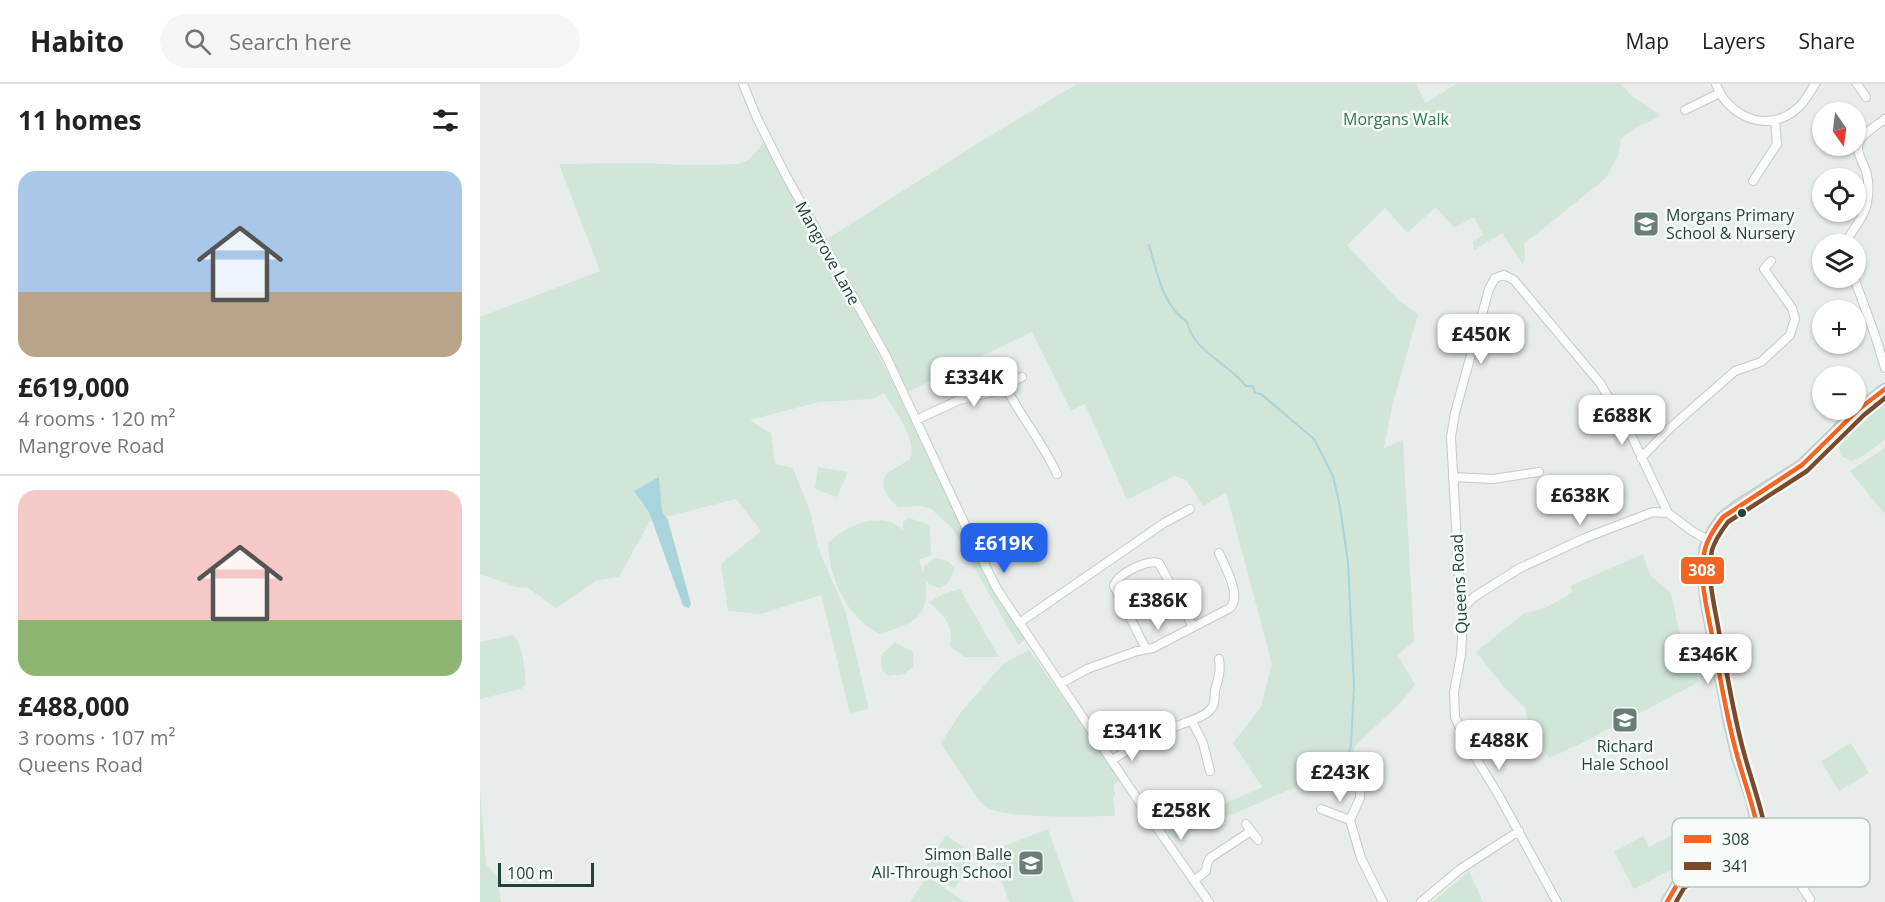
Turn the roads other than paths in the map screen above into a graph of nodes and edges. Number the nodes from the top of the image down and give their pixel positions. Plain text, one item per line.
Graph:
1 (743, 84) edge
2 (1716, 84) edge
3 (1815, 84) edge
4 (1857, 84) edge
5 (1719, 93) junction
6 (1866, 97) dead end
7 (1685, 110) dead end
8 (1775, 120) junction
9 (1884, 121) edge
10 (1753, 181) dead end
11 (1850, 234) edge
12 (1771, 261) dead end
13 (1858, 288) edge
14 (1885, 368) edge
15 (1022, 377) dead end
16 (1005, 386) junction
17 (1885, 389) edge
18 (916, 420) junction
19 (1641, 458) junction
20 (1539, 472) dead end
21 (1057, 474) dead end
22 (1453, 477) junction
23 (1190, 509) dead end
24 (1668, 513) junction
25 (1708, 540) junction
26 (1219, 553) dead end
27 (1463, 608) junction
28 (1019, 623) junction
29 (1193, 627) junction
30 (1146, 649) junction
31 (1219, 659) dead end
32 (1060, 684) junction
33 (1192, 721) junction
34 (1112, 760) junction
35 (1210, 771) dead end
36 (1360, 781) dead end
37 (1321, 809) dead end
38 (1756, 818) edge
39 (1350, 820) junction
40 (1519, 831) junction
41 (1258, 840) dead end
42 (1194, 881) junction
43 (1676, 887) edge
44 (1802, 887) edge
45 (1810, 899) dead end
46 (1209, 902) edge
47 (1383, 902) edge
48 (1421, 902) edge
49 (1557, 902) edge
50 (1667, 902) edge

1 - 18 street, Mangrove Lane
2 - 5 street
3 - 8 street
4 - 6 street
5 - 7 street
5 - 8 street
8 - 10 street
9 - 11 street
12 - 19 street
13 - 14 street
15 - 16 street
16 - 18 street
16 - 21 street
17 - 25 main road
18 - 28 street, Mangrove Lane
19 - 22 street, Queens Road
19 - 24 street
20 - 22 street
22 - 27 street, Queens Road
23 - 28 street
24 - 25 street
24 - 27 street
25 - 38 main road
26 - 29 street
27 - 40 street, Queens Road
28 - 32 street, Mangrove Lane
29 - 30 street
29 - 30 street
30 - 32 street
31 - 33 street
32 - 34 street, Mangrove Lane
33 - 34 street
33 - 35 street
34 - 42 street, Mangrove Lane
36 - 39 street
37 - 39 street
39 - 47 street
40 - 48 street
40 - 49 street, Queens Road
41 - 42 street
42 - 46 street, Mangrove Lane
43 - 50 main road
44 - 45 street

